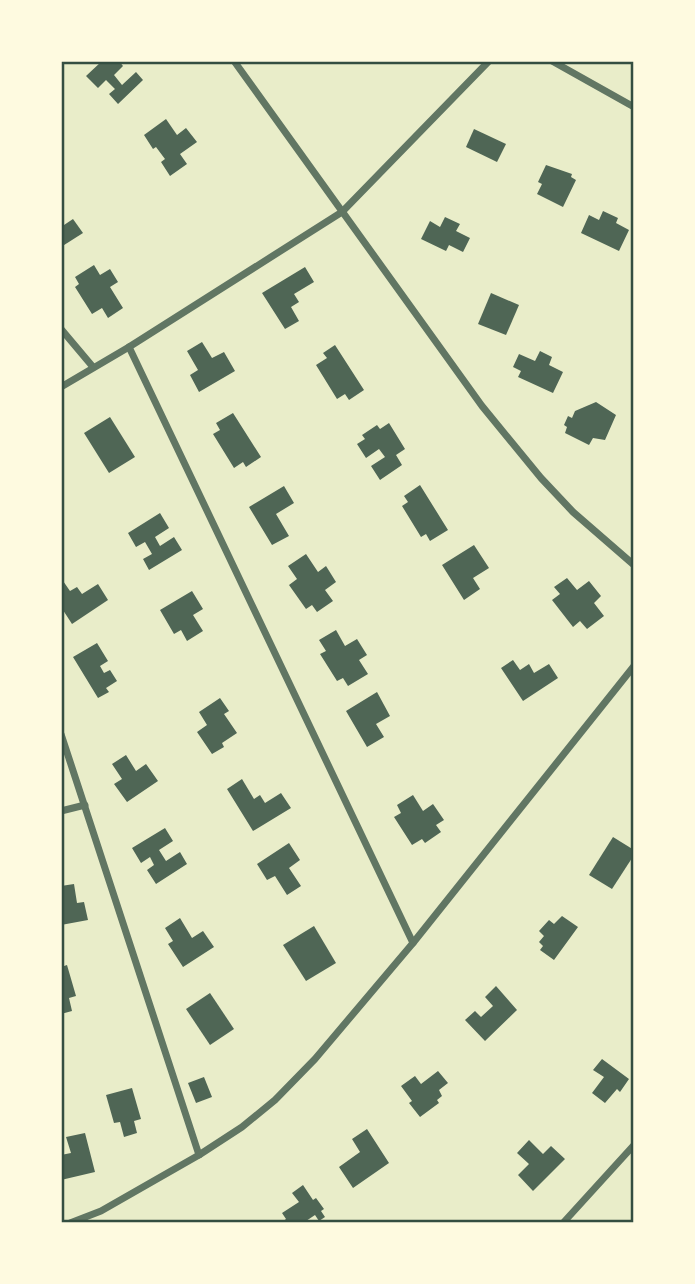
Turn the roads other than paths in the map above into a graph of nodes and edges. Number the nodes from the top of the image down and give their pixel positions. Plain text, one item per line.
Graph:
1 (234, 61) edge
2 (489, 61) edge
3 (552, 61) edge
4 (634, 107) edge
5 (342, 212) junction
6 (61, 329) edge
7 (129, 347) junction
8 (93, 367) junction
9 (61, 387) edge
10 (634, 565) edge
11 (634, 666) edge
12 (61, 734) edge
13 (85, 805) junction
14 (61, 811) edge
15 (413, 943) junction
16 (634, 1145) edge
17 (199, 1155) junction
18 (70, 1223) edge
19 (563, 1223) edge

1 - 5 street
2 - 5 street
3 - 4 street
5 - 7 street
5 - 10 street
6 - 8 street
7 - 8 street
7 - 15 street
8 - 9 street
11 - 15 street
12 - 13 street
13 - 14 street
13 - 17 street
15 - 17 street
16 - 19 street
17 - 18 street

